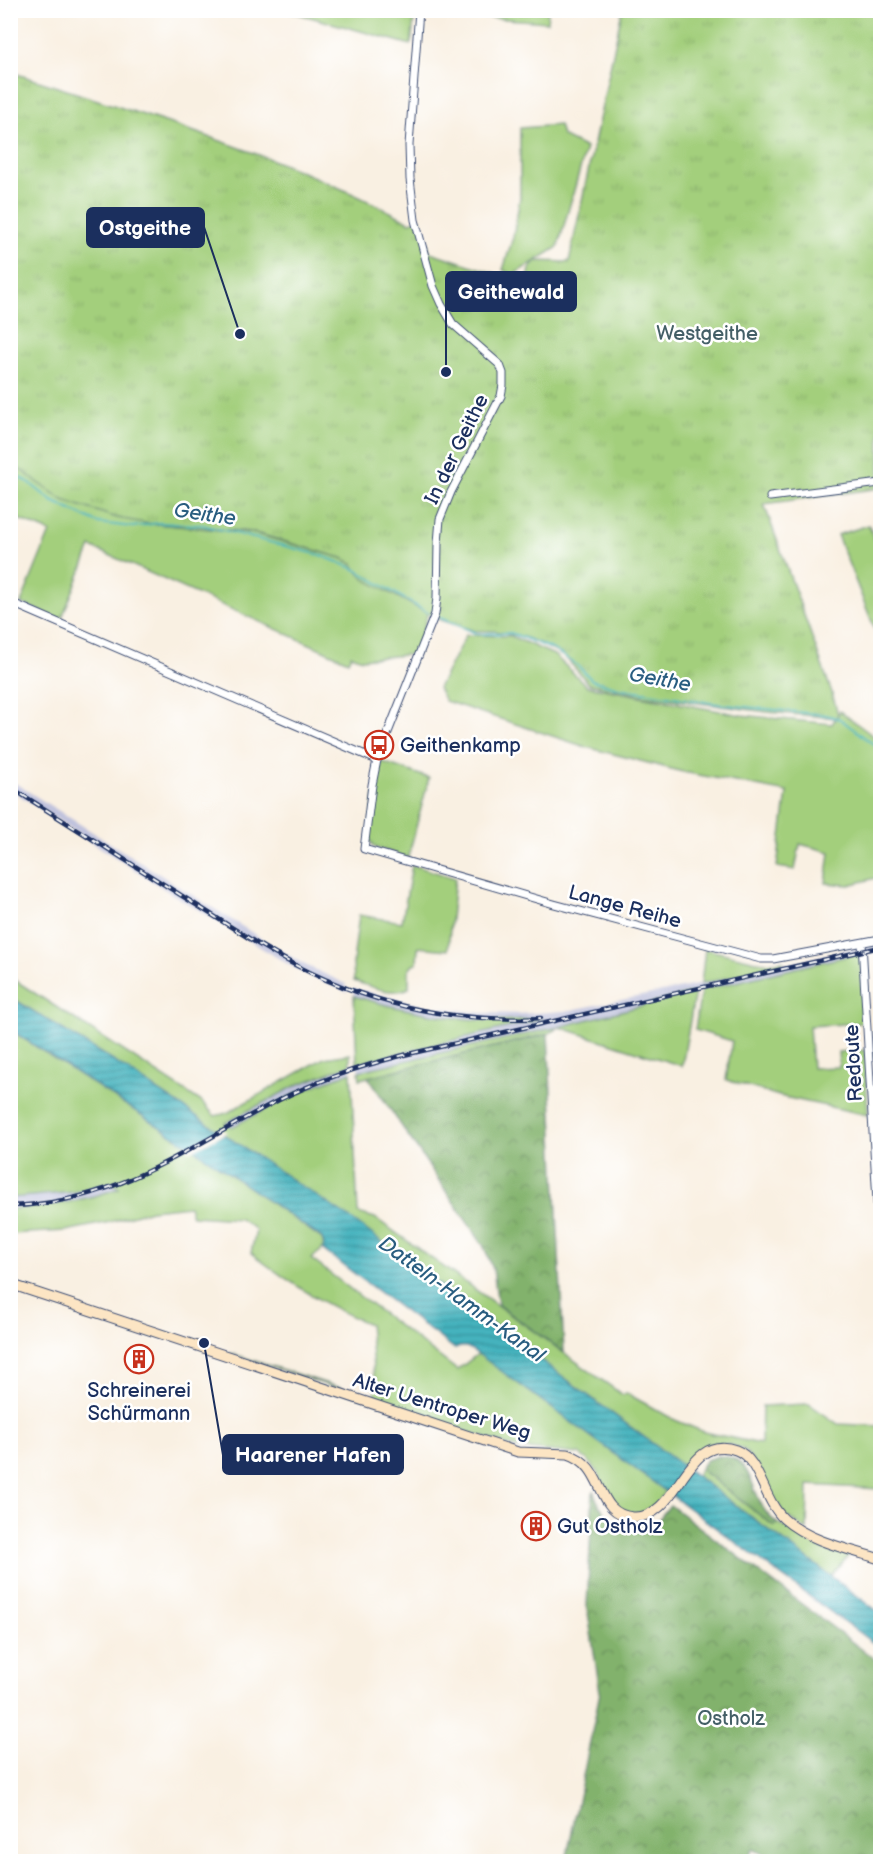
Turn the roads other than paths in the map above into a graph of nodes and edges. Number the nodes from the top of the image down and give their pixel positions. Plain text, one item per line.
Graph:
1 (419, 13) edge
2 (880, 483) edge
3 (770, 497) dead end
4 (10, 602) edge
5 (377, 760) junction
6 (364, 849) joint
7 (880, 939) edge
8 (862, 943) junction
9 (880, 1253) edge
10 (10, 1284) edge
11 (880, 1559) edge

1 - 5 street, In der Geithe
2 - 3 street
4 - 5 street
5 - 6 street, In der Geithe
6 - 8 street, Lange Reihe
7 - 8 street, Lange Reihe
8 - 9 street, Redoute
10 - 11 street, Alter Uentroper Weg

